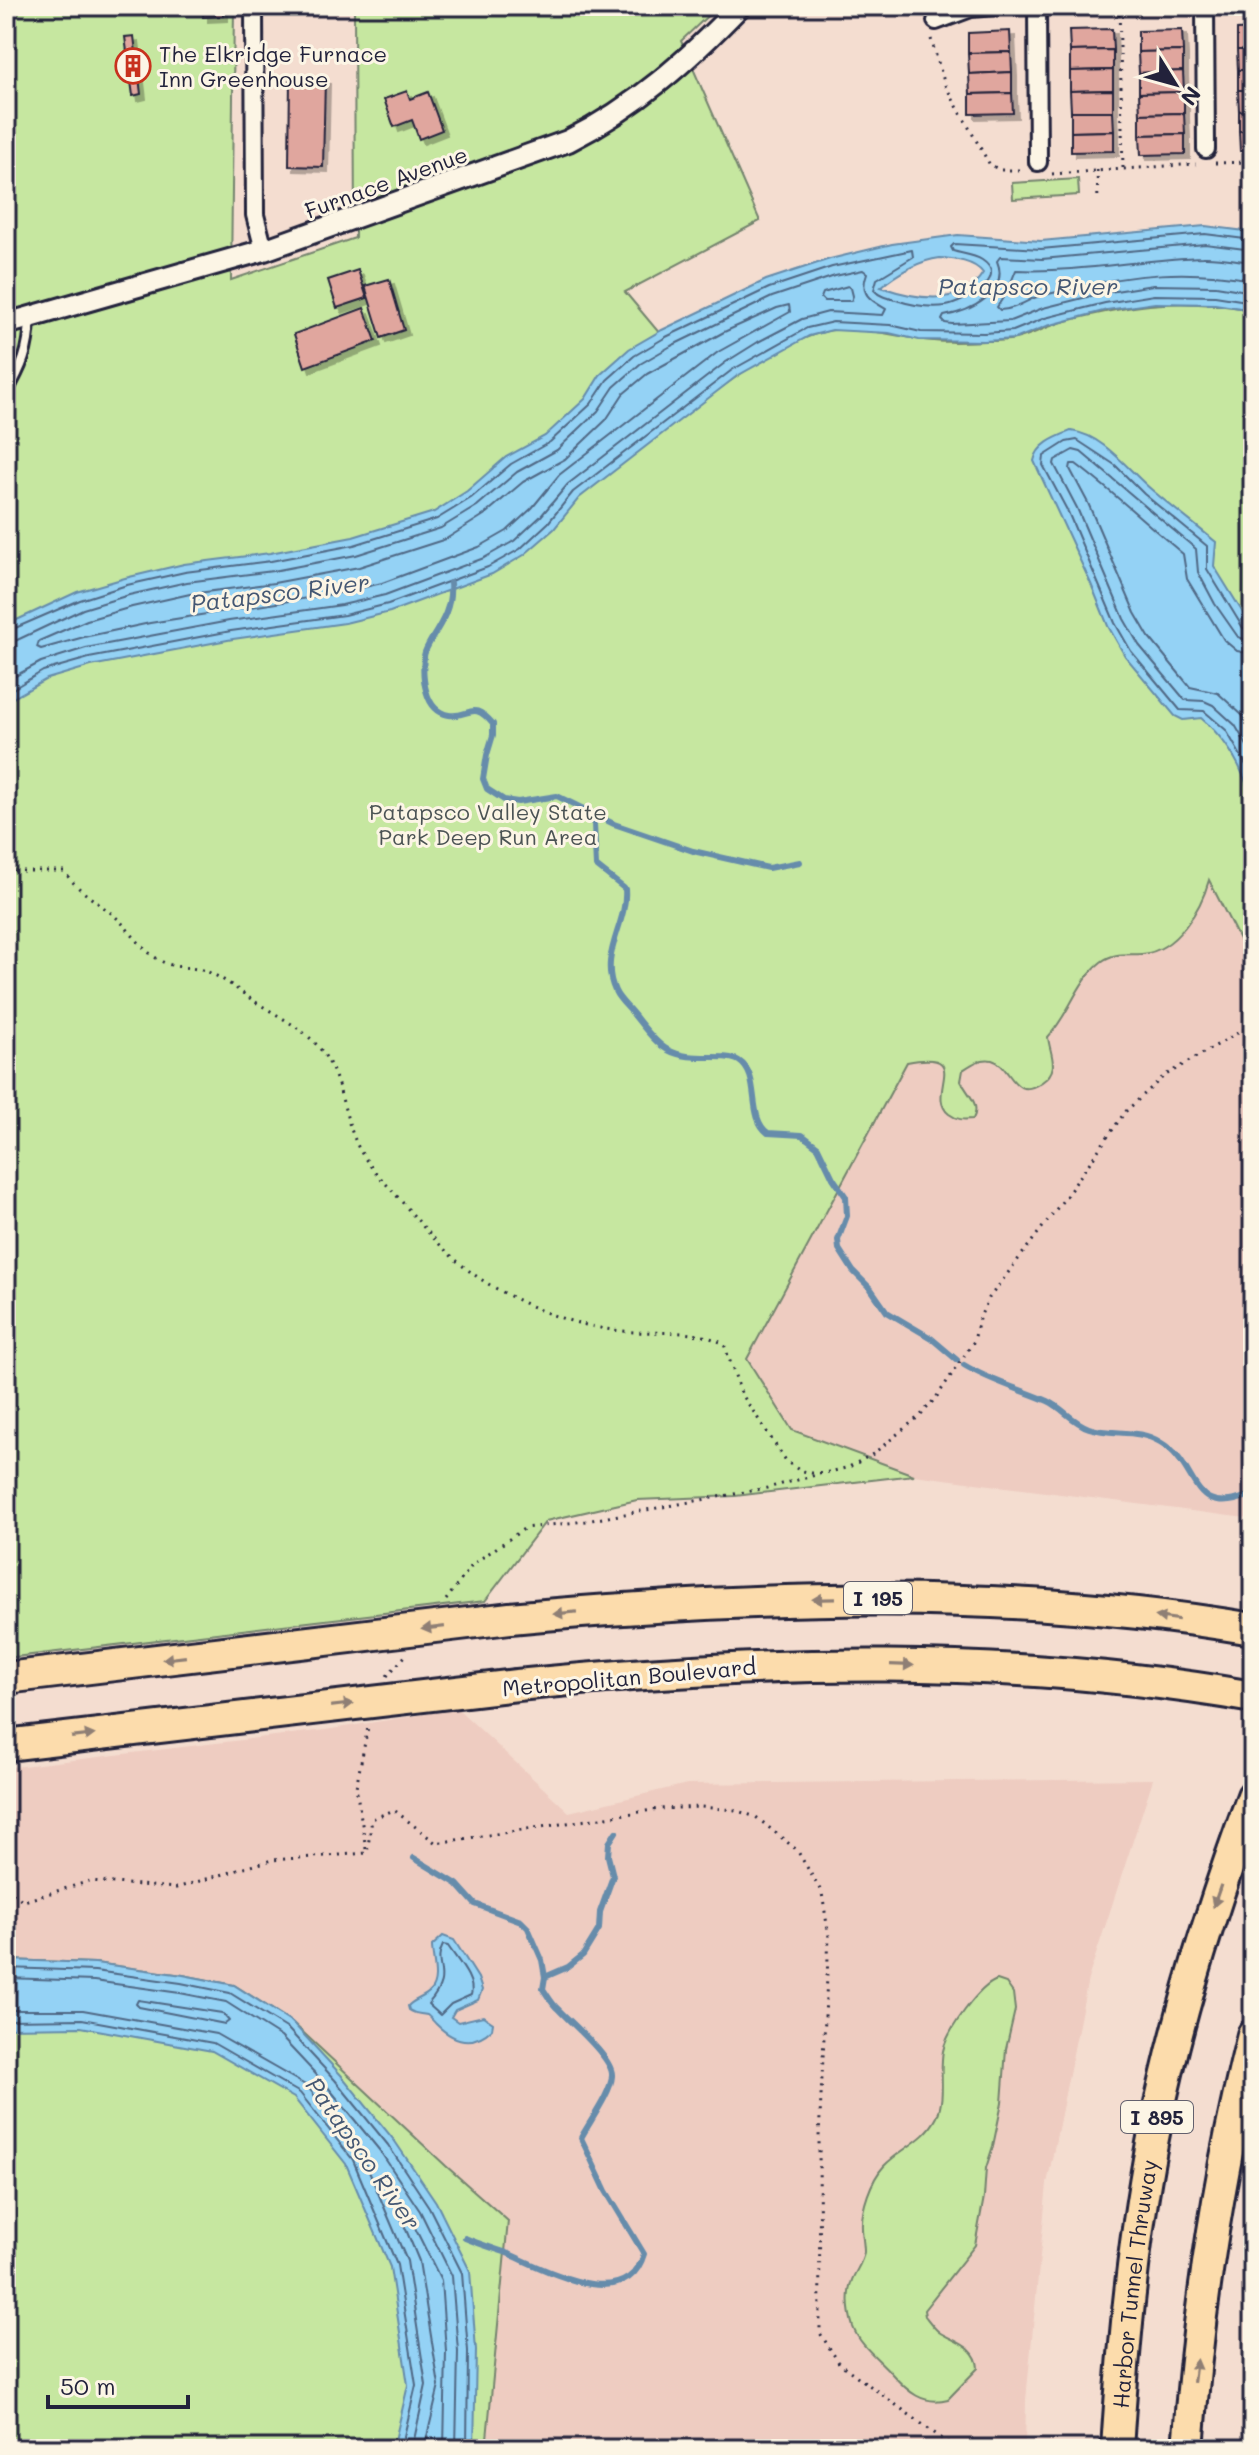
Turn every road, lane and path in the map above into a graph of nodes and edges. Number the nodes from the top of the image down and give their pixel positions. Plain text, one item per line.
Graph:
1 (254, 6) edge
2 (740, 6) edge
3 (994, 6) edge
4 (1037, 6) edge
5 (1119, 6) edge
6 (1205, 6) edge
7 (936, 21) dead end
8 (1206, 149) dead end
9 (1038, 162) dead end
10 (1123, 168) dead end
11 (1097, 170) dead end
12 (1098, 202) dead end
13 (264, 250) junction
14 (30, 318) junction
15 (6, 324) edge
16 (6, 395) edge
17 (6, 871) edge
18 (1253, 1024) edge
19 (1249, 1629) edge
20 (6, 1678) edge
21 (1253, 1697) edge
22 (6, 1745) edge
23 (1253, 1796) edge
24 (6, 1889) edge
25 (1252, 2041) edge
26 (956, 2449) edge
27 (1117, 2449) edge
28 (1188, 2449) edge

1 - 13 street
2 - 13 street, Furnace Avenue
3 - 7 street
4 - 9 street
5 - 10 path
6 - 8 street
11 - 12 path
13 - 14 street, Furnace Avenue
14 - 15 street, Furnace Avenue
14 - 16 lane
17 - 18 path
19 -> 20 highway, I 195, bridge
22 -> 21 highway, Metropolitan Boulevard, bridge
23 -> 27 highway, Harbor Tunnel Thruway / I 895
24 - 26 path
28 -> 25 highway

